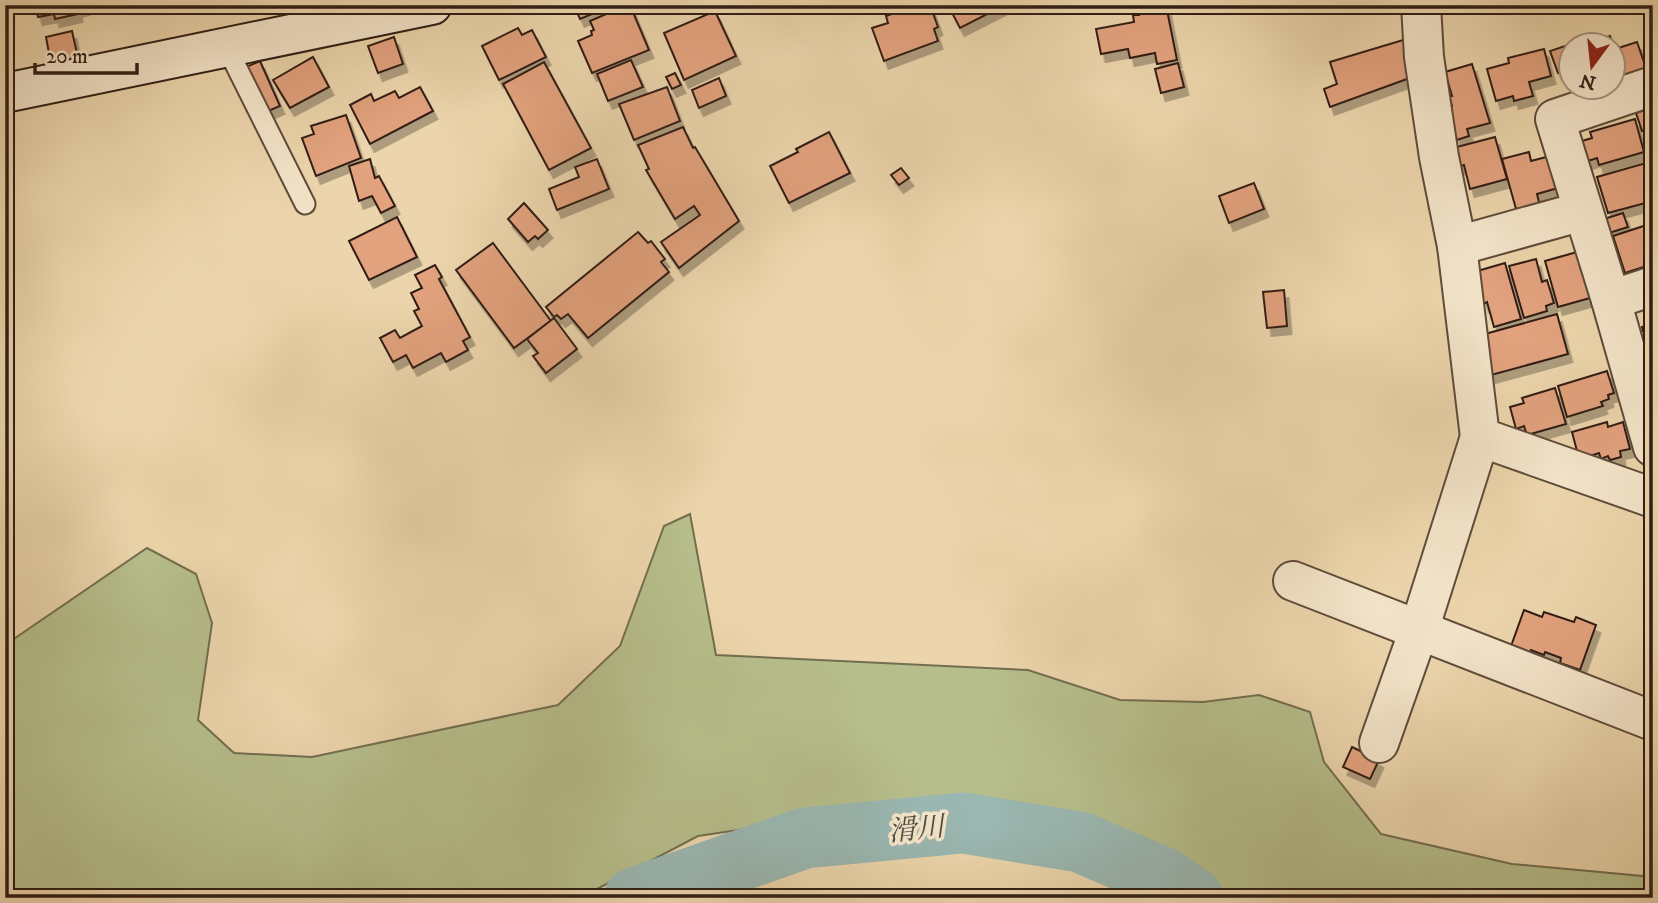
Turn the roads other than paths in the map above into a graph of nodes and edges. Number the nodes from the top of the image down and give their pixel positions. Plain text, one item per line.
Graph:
1 (432, 5) edge
2 (1421, 5) edge
3 (227, 48) junction
4 (1653, 89) edge
5 (5, 93) edge
6 (305, 204) dead end
7 (1583, 211) junction
8 (1457, 246) junction
9 (1653, 286) edge
10 (1611, 300) junction
11 (1480, 437) junction
12 (1653, 447) edge
13 (1653, 498) edge
14 (1293, 580) dead end
15 (1419, 630) junction
16 (1653, 721) edge
17 (1379, 743) dead end

1 - 3 street
2 - 8 street
3 - 5 street
3 - 6 lane
4 - 7 street
7 - 8 street
7 - 10 street
8 - 11 street
9 - 10 street
10 - 12 street
11 - 13 street
11 - 15 street
14 - 15 street
15 - 16 street
15 - 17 street

